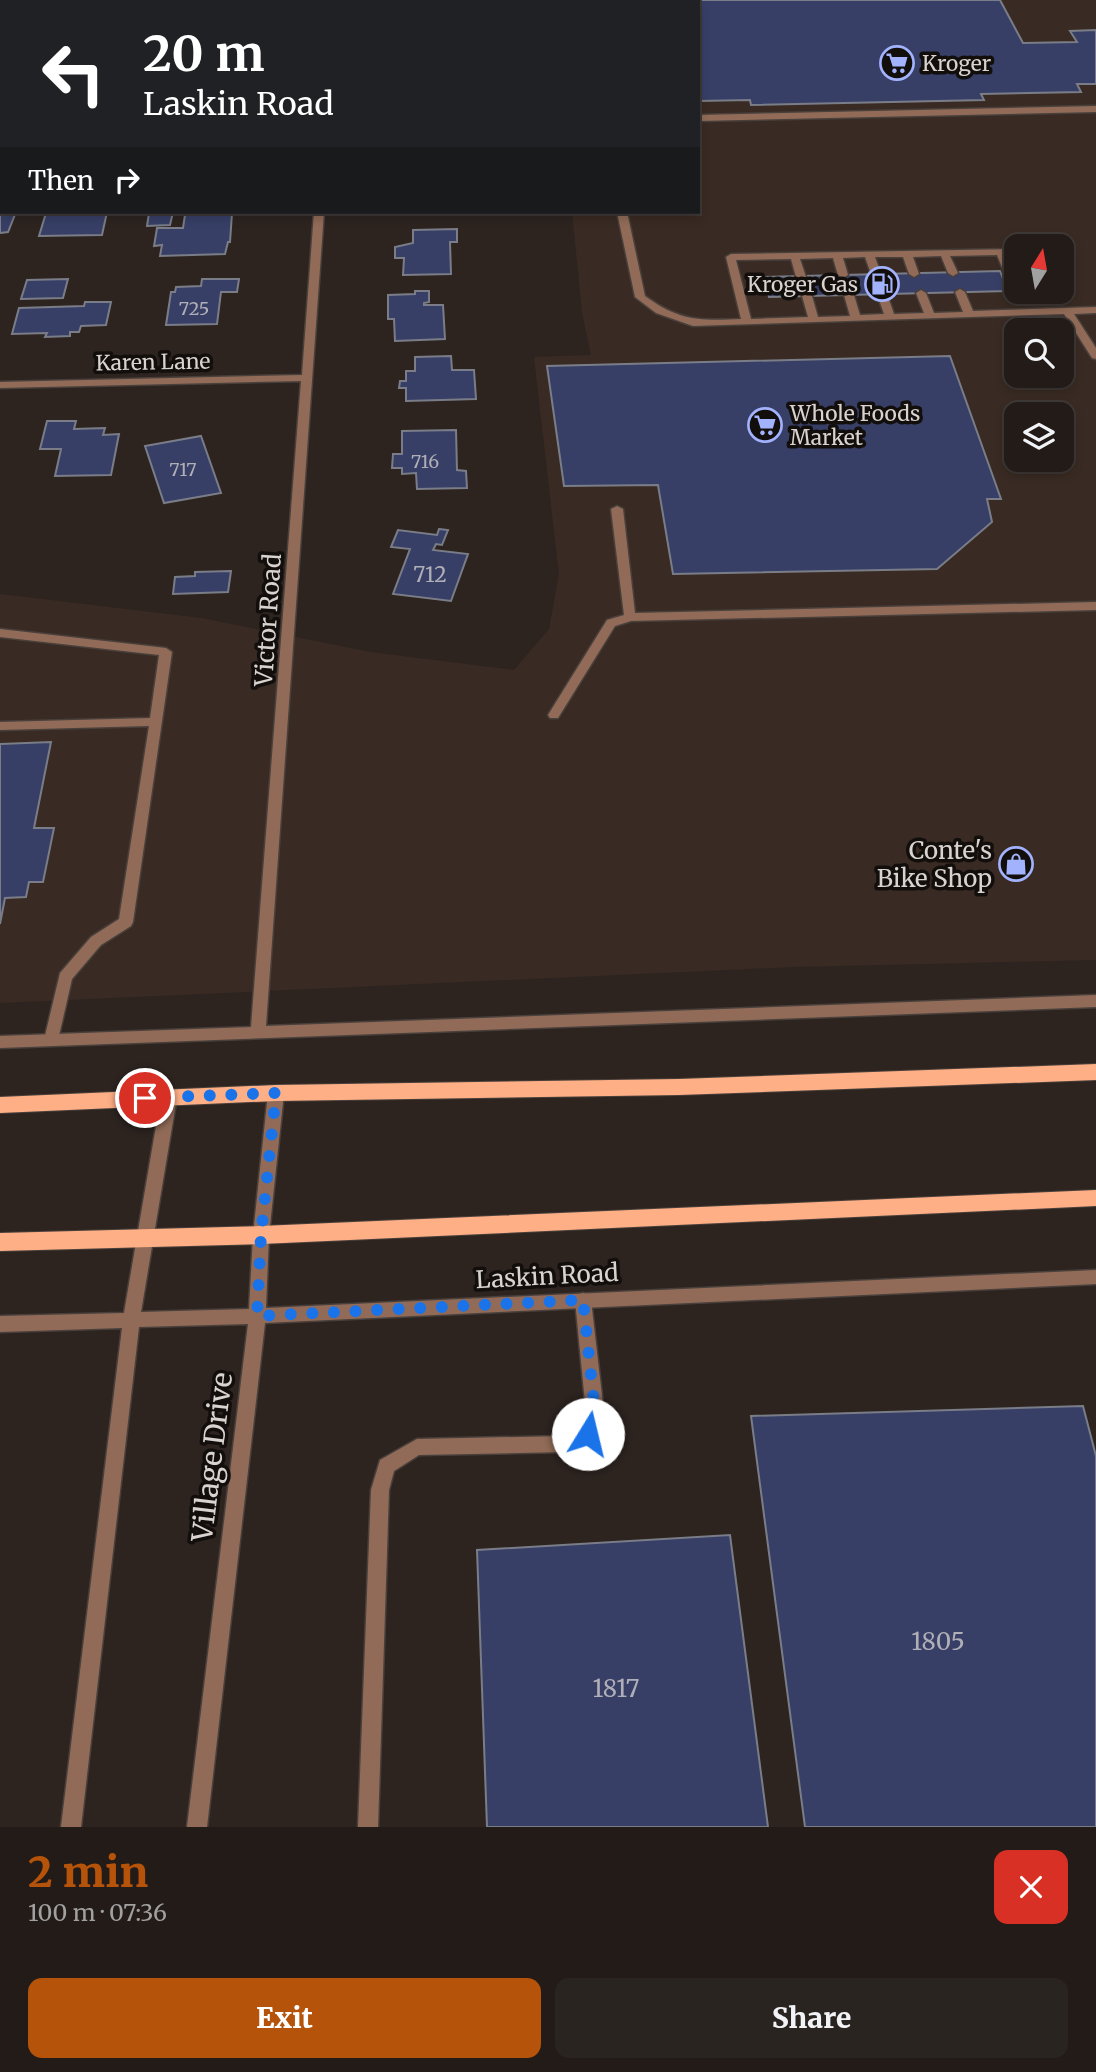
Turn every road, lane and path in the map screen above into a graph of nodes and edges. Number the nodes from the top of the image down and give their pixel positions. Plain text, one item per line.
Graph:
1 (1096, 108) edge
2 (700, 118) edge
3 (319, 214) edge
4 (622, 214) edge
5 (1000, 252) junction
6 (1004, 252) edge
7 (944, 253) junction
8 (869, 254) junction
9 (907, 254) junction
10 (837, 255) junction
11 (795, 256) junction
12 (1004, 261) edge
13 (953, 272) dead end
14 (914, 274) dead end
15 (843, 275) dead end
16 (876, 275) dead end
17 (801, 276) dead end
18 (960, 292) dead end
19 (921, 293) dead end
20 (882, 294) dead end
21 (849, 295) dead end
22 (807, 296) dead end
23 (1022, 304) edge
24 (1096, 310) edge
25 (1067, 311) junction
26 (1026, 313) junction
27 (969, 315) junction
28 (930, 316) junction
29 (890, 317) junction
30 (856, 318) junction
31 (814, 320) junction
32 (747, 322) junction
33 (1096, 356) edge
34 (308, 378) junction
35 (0, 385) edge
36 (617, 509) dead end
37 (1096, 606) edge
38 (630, 617) junction
39 (0, 633) edge
40 (554, 715) dead end
41 (156, 722) junction
42 (0, 726) edge
43 (1096, 1002) edge
44 (258, 1032) junction
45 (51, 1040) junction
46 (0, 1042) edge
47 (1096, 1072) edge
48 (276, 1093) junction
49 (169, 1097) junction
50 (0, 1105) edge
51 (1096, 1198) edge
52 (261, 1235) junction
53 (145, 1238) junction
54 (0, 1242) edge
55 (1096, 1277) edge
56 (583, 1300) junction
57 (257, 1316) junction
58 (131, 1320) junction
59 (0, 1324) edge
60 (71, 1827) edge
61 (197, 1827) edge
62 (368, 1827) edge

1 - 2 street
3 - 34 street, Victor Road
4 - 32 street
5 - 6 street
5 - 7 street
5 - 12 street
7 - 9 street
7 - 13 street
8 - 9 street
8 - 10 street
8 - 16 street
9 - 14 street
10 - 11 street
10 - 15 street
11 - 17 street
11 - 32 street
18 - 27 street
19 - 28 street
20 - 29 street
21 - 30 street
22 - 31 street
23 - 26 street
24 - 25 street
25 - 26 street
25 - 33 street
26 - 27 street
27 - 28 street
28 - 29 street
29 - 30 street
30 - 31 street
31 - 32 street
34 - 35 street, Karen Lane
34 - 44 street, Victor Road
36 - 38 street
37 - 38 street
38 - 40 street
39 - 41 street
41 - 42 street
41 - 45 street
43 - 44 street
44 - 45 street
45 - 46 street
47 - 48 main road
48 - 49 main road
48 - 52 street, Village Drive
49 - 50 main road
49 - 53 street
51 - 52 main road
52 - 53 main road
52 - 57 street, Village Drive
53 - 54 main road
53 - 58 street
55 - 56 street, Laskin Road
56 - 57 street, Laskin Road
56 - 62 street
57 - 58 street, Laskin Road
57 - 61 street, Village Drive
58 - 59 street, Laskin Road
58 - 60 street

